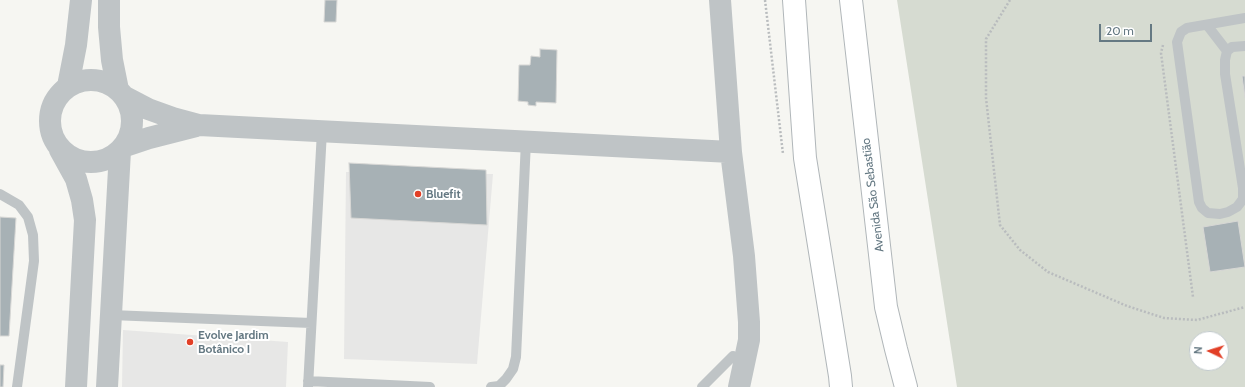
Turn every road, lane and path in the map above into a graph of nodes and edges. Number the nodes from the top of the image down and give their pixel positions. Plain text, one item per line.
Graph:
1 (81, 0) edge
2 (109, 0) edge
3 (720, 0) edge
4 (794, 0) edge
5 (851, 0) edge
6 (1010, 0) edge
7 (1245, 18) edge
8 (1207, 24) junction
9 (1245, 46) edge
10 (1227, 51) junction
11 (68, 86) junction
12 (121, 93) junction
13 (199, 125) junction
14 (322, 131) junction
15 (526, 141) junction
16 (122, 149) junction
17 (60, 150) junction
18 (731, 152) junction
19 (0, 194) edge
20 (1245, 308) edge
21 (111, 315) junction
22 (311, 323) junction
23 (733, 356) dead end
24 (308, 384) edge
25 (17, 387) edge
26 (76, 387) edge
27 (107, 387) edge
28 (430, 387) edge
29 (491, 387) edge
30 (702, 387) edge
31 (740, 387) edge
32 (841, 387) edge
33 (906, 387) edge

1 - 11 street
2 - 12 street
3 - 18 street
4 - 32 main road
5 - 33 main road, Avenida São Sebastião
6 - 20 path
7 - 8 lane
8 - 10 lane
8 - 10 lane
9 - 10 lane
11 - 12 street
11 - 17 street
12 - 13 street
12 - 16 street
13 - 14 street
13 - 16 street
14 - 15 street
14 - 22 lane
15 - 18 street
15 - 29 lane
16 - 17 street
16 - 21 street
17 - 26 street
18 - 31 street
19 - 25 lane
21 - 22 lane
21 - 27 street
22 - 24 lane
23 - 30 lane
24 - 28 lane

